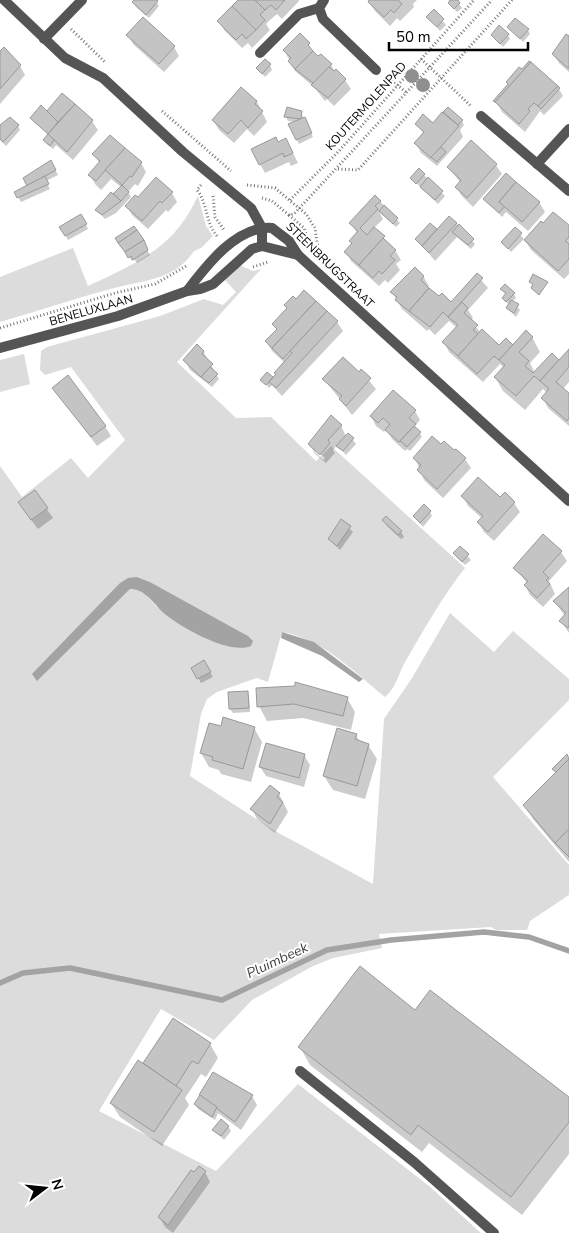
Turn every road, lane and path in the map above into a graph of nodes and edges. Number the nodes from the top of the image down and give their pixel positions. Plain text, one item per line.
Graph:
1 (4, 0) edge
2 (82, 0) edge
3 (474, 0) edge
4 (492, 0) edge
5 (512, 0) edge
6 (322, 4) edge
7 (62, 20) junction
8 (44, 39) junction
9 (260, 53) dead end
10 (421, 59) junction
11 (111, 66) dead end
12 (430, 68) junction
13 (376, 70) joint
14 (441, 78) junction
15 (398, 84) junction
16 (407, 93) junction
17 (160, 110) dead end
18 (481, 116) joint
19 (569, 128) edge
20 (210, 153) junction
21 (537, 164) junction
22 (200, 166) junction
23 (337, 169) junction
24 (237, 176) dead end
25 (243, 181) dead end
26 (569, 192) edge
27 (262, 198) dead end
28 (290, 200) junction
29 (299, 209) junction
30 (262, 228) junction
31 (218, 237) junction
32 (211, 243) dead end
33 (262, 246) junction
34 (227, 248) junction
35 (298, 255) junction
36 (276, 258) dead end
37 (240, 260) junction
38 (192, 262) dead end
39 (328, 282) junction
40 (188, 291) junction
41 (0, 328) edge
42 (0, 348) edge
43 (569, 500) edge
44 (300, 1071) dead end
45 (494, 1233) edge

1 - 8 street
2 - 7 street
3 - 10 path, KOUTERMOLENPAD
4 - 12 path, KOUTERMOLENPAD
5 - 14 path, KOUTERMOLENPAD
6 - 9 street
6 - 13 street
7 - 8 street
7 - 11 path
8 - 22 street
10 - 12 path
10 - 15 path, KOUTERMOLENPAD
12 - 14 path
12 - 16 path, KOUTERMOLENPAD
13 - 15 path
14 - 18 path
14 - 23 path, KOUTERMOLENPAD
15 - 16 path
15 - 28 path, KOUTERMOLENPAD
16 - 23 path, KOUTERMOLENPAD
17 - 20 path
18 - 21 street
19 - 21 street
20 - 22 path
20 - 24 path
21 - 26 street
22 - 30 street
22 - 31 path
23 - 29 path, KOUTERMOLENPAD
25 - 28 path
27 - 29 path
28 - 29 path
29 - 39 path
30 - 33 street
30 - 34 street
30 - 35 street, STEENBRUGSTRAAT
31 - 32 path
31 - 34 path
33 - 35 street
33 - 37 street, BENELUXLAAN
34 - 40 street
35 - 39 street, STEENBRUGSTRAAT
36 - 37 path
37 - 40 street, BENELUXLAAN
38 - 41 path
39 - 43 street, STEENBRUGSTRAAT
40 - 42 street, BENELUXLAAN
44 - 45 street

